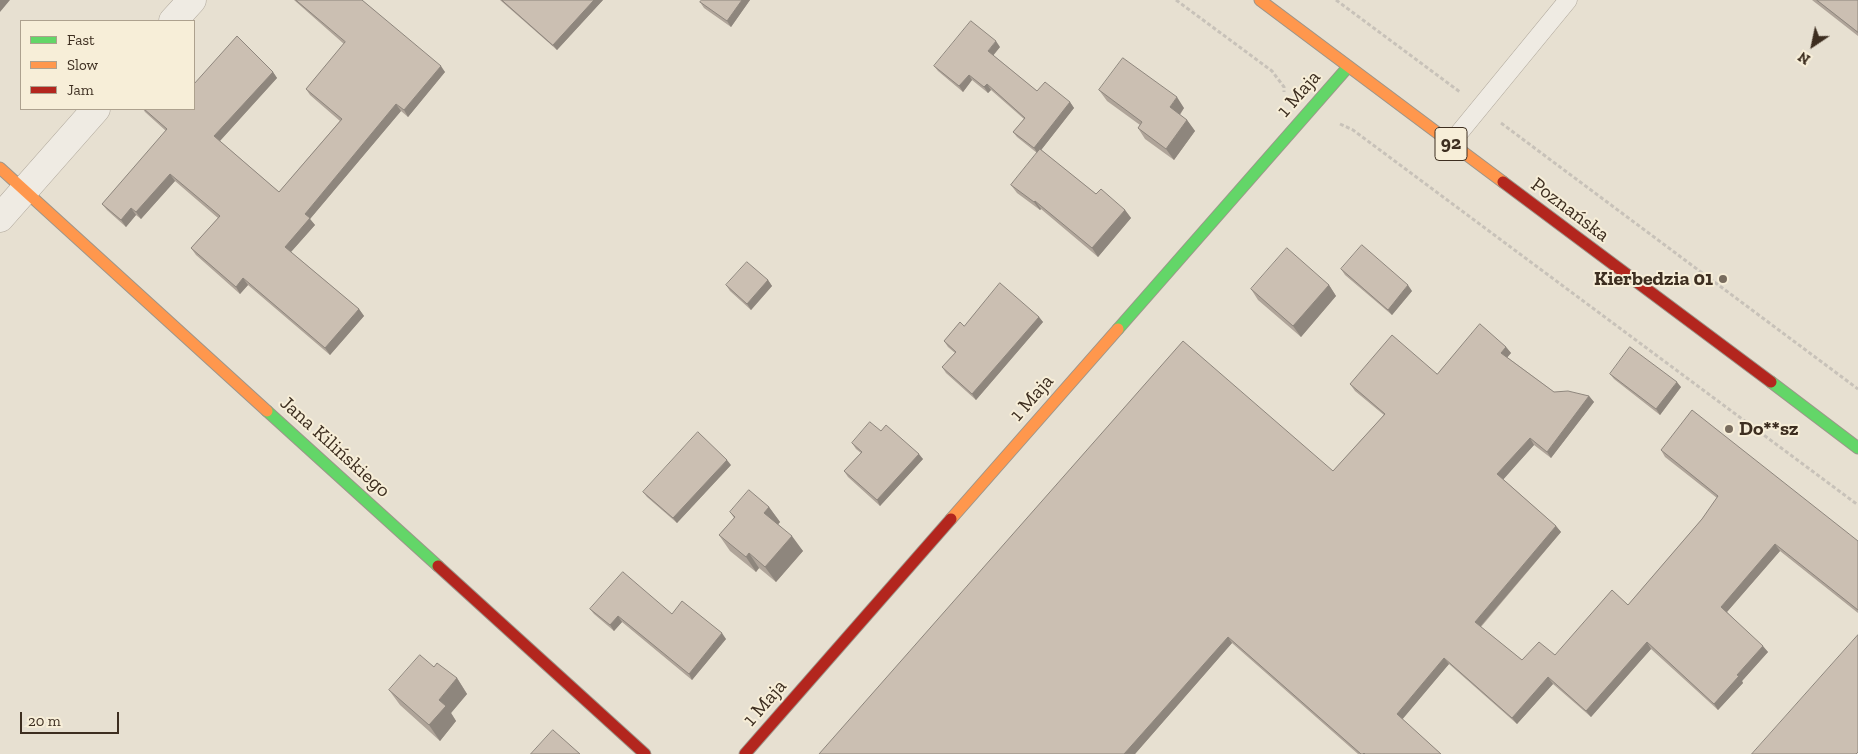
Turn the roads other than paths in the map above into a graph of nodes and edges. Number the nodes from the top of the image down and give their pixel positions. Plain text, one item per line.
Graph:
1 (192, 0) edge
2 (1260, 0) edge
3 (1568, 0) edge
4 (174, 20) edge
5 (1348, 67) junction
6 (95, 110) edge
7 (1450, 144) junction
8 (0, 168) edge
9 (25, 190) junction
10 (0, 218) edge
11 (1858, 448) edge
12 (645, 754) edge
13 (745, 754) edge

1 - 4 street
2 - 5 street, Poznańska / 92
3 - 7 lane
5 - 7 street, Poznańska / 92
5 - 13 street, 1 Maja
6 - 9 street
7 - 11 street, Poznańska / 92
8 - 9 street, Jana Kilińskiego
9 - 10 street
9 - 12 street, Jana Kilińskiego

